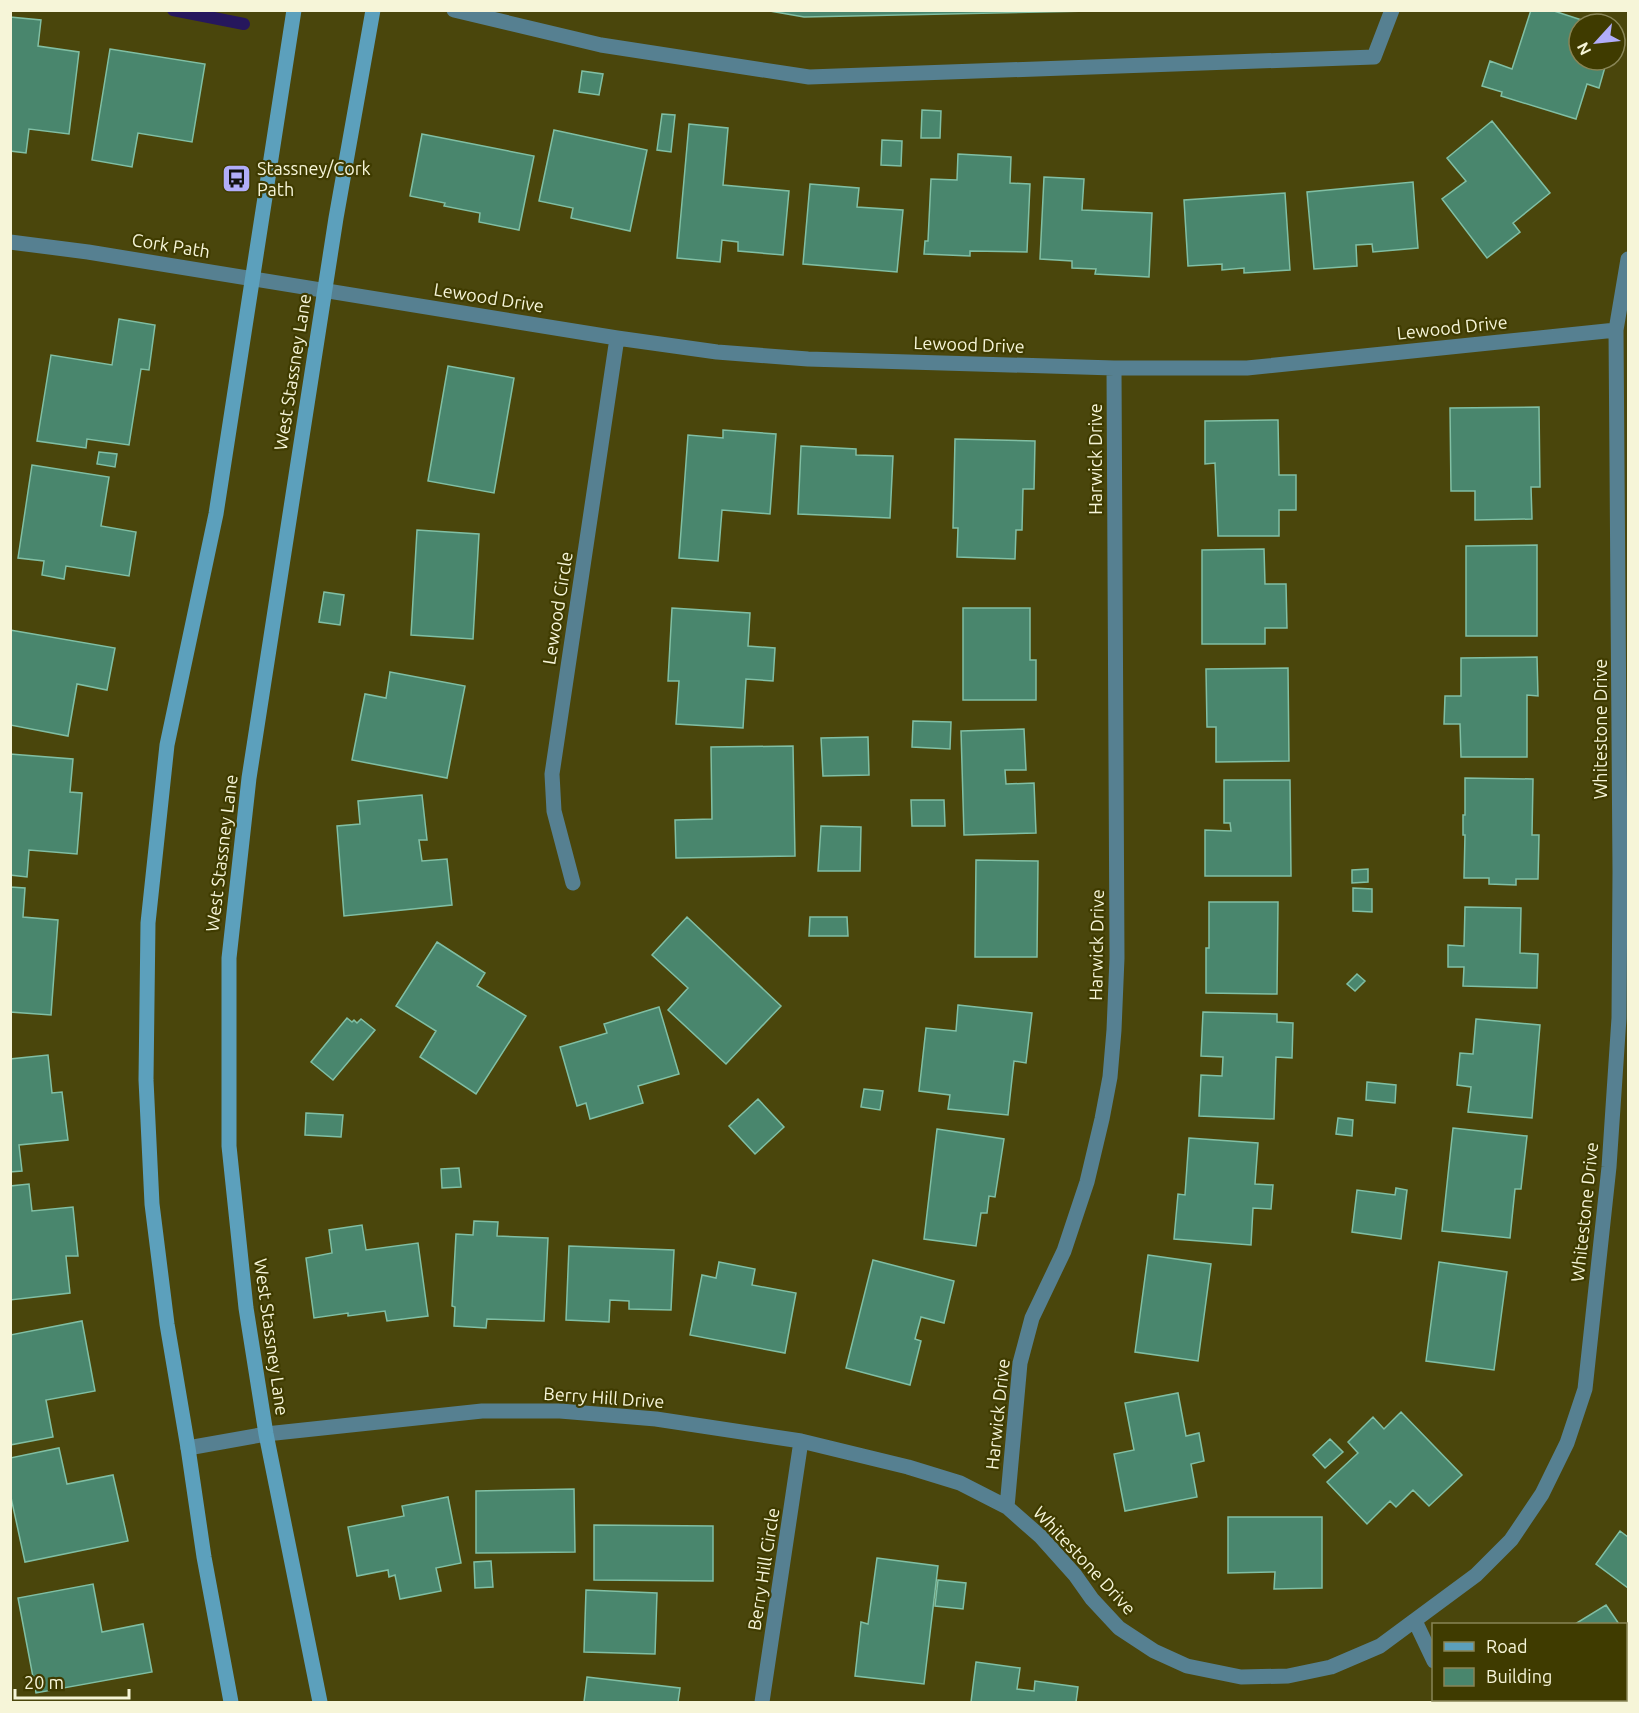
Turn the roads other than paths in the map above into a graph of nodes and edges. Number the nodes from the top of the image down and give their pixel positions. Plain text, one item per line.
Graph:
1 (294, 10) edge
2 (373, 10) edge
3 (454, 10) edge
4 (1392, 10) edge
5 (10, 242) edge
6 (1629, 259) edge
7 (252, 278) junction
8 (325, 290) junction
9 (1616, 330) junction
10 (617, 338) junction
11 (1114, 368) junction
12 (573, 883) dead end
13 (266, 1434) junction
14 (801, 1441) junction
15 (188, 1448) junction
16 (1007, 1507) junction
17 (1415, 1621) junction
18 (1432, 1657) edge
19 (231, 1702) edge
20 (320, 1702) edge
21 (762, 1702) edge

1 - 7 main road
2 - 8 main road, West Stassney Lane
3 - 4 street
5 - 7 street, Cork Path
6 - 9 street, Whitestone Drive
7 - 8 street, Cork Path
7 - 15 main road
8 - 10 street, Lewood Drive
8 - 13 main road, West Stassney Lane
9 - 11 street, Lewood Drive
9 - 17 street, Whitestone Drive
10 - 11 street, Lewood Drive
10 - 12 street, Lewood Circle
11 - 16 street, Harwick Drive
13 - 14 street, Berry Hill Drive
13 - 15 street, Berry Hill Drive
13 - 20 main road, West Stassney Lane
14 - 16 street, Berry Hill Drive
14 - 21 street, Berry Hill Circle
15 - 19 main road
16 - 17 street, Whitestone Drive
17 - 18 street

